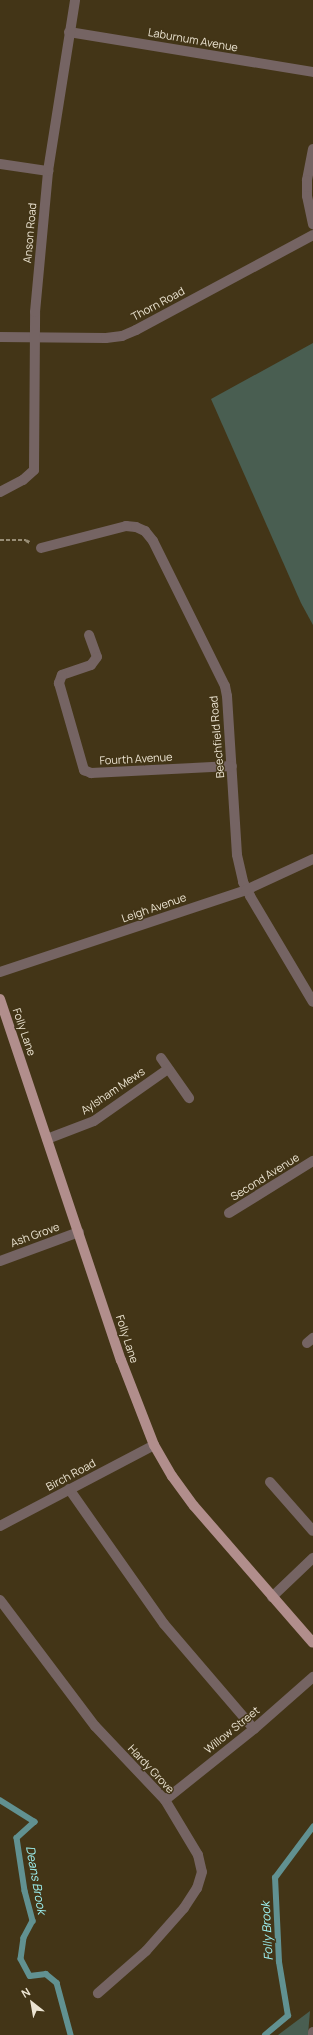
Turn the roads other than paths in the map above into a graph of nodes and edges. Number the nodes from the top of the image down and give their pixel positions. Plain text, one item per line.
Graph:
1 (75, 0) edge
2 (69, 32) junction
3 (313, 72) edge
4 (313, 149) edge
5 (0, 164) edge
6 (48, 171) junction
7 (313, 224) edge
8 (313, 235) edge
9 (0, 337) edge
10 (34, 337) junction
11 (0, 492) edge
12 (41, 548) road end
13 (89, 635) dead end
14 (232, 766) junction
15 (313, 859) edge
16 (246, 890) junction
17 (0, 972) edge
18 (0, 999) edge
19 (313, 1002) edge
20 (161, 1058) dead end
21 (168, 1068) junction
22 (189, 1098) dead end
23 (47, 1139) junction
24 (313, 1161) edge
25 (229, 1213) dead end
26 (79, 1232) junction
27 (0, 1261) edge
28 (154, 1445) junction
29 (270, 1482) dead end
30 (69, 1489) junction
31 (0, 1526) edge
32 (313, 1531) edge
33 (313, 1558) edge
34 (272, 1597) junction
35 (0, 1600) edge
36 (313, 1643) edge
37 (313, 1677) edge
38 (254, 1729) junction
39 (165, 1800) junction
40 (98, 1993) dead end

1 - 2 street, Anson Road
2 - 3 street, Laburnum Avenue
2 - 6 street, Anson Road
4 - 7 street
5 - 6 street
6 - 10 street, Anson Road
8 - 10 street, Thorn Road
9 - 10 street, Thorn Road
10 - 11 street, Anson Road
12 - 14 street, Beechfield Road
13 - 14 street, Fourth Avenue
14 - 16 street, Beechfield Road
15 - 16 street, Leigh Avenue
16 - 17 street, Leigh Avenue
16 - 19 street, Beechfield Road
18 - 23 main road, Folly Lane
20 - 21 street
21 - 22 street
21 - 23 street, Aylsham Mews
23 - 26 main road, Folly Lane
24 - 25 street, Second Avenue
26 - 27 street, Ash Grove
26 - 28 main road, Folly Lane
28 - 30 street, Birch Road
28 - 34 main road, Folly Lane
29 - 32 street
30 - 31 street, Birch Road
30 - 38 street
33 - 34 street
34 - 36 main road, Folly Lane
35 - 39 street, Hardy Grove
37 - 38 street, Willow Street
38 - 39 street, Willow Street
39 - 40 street, Hardy Grove

